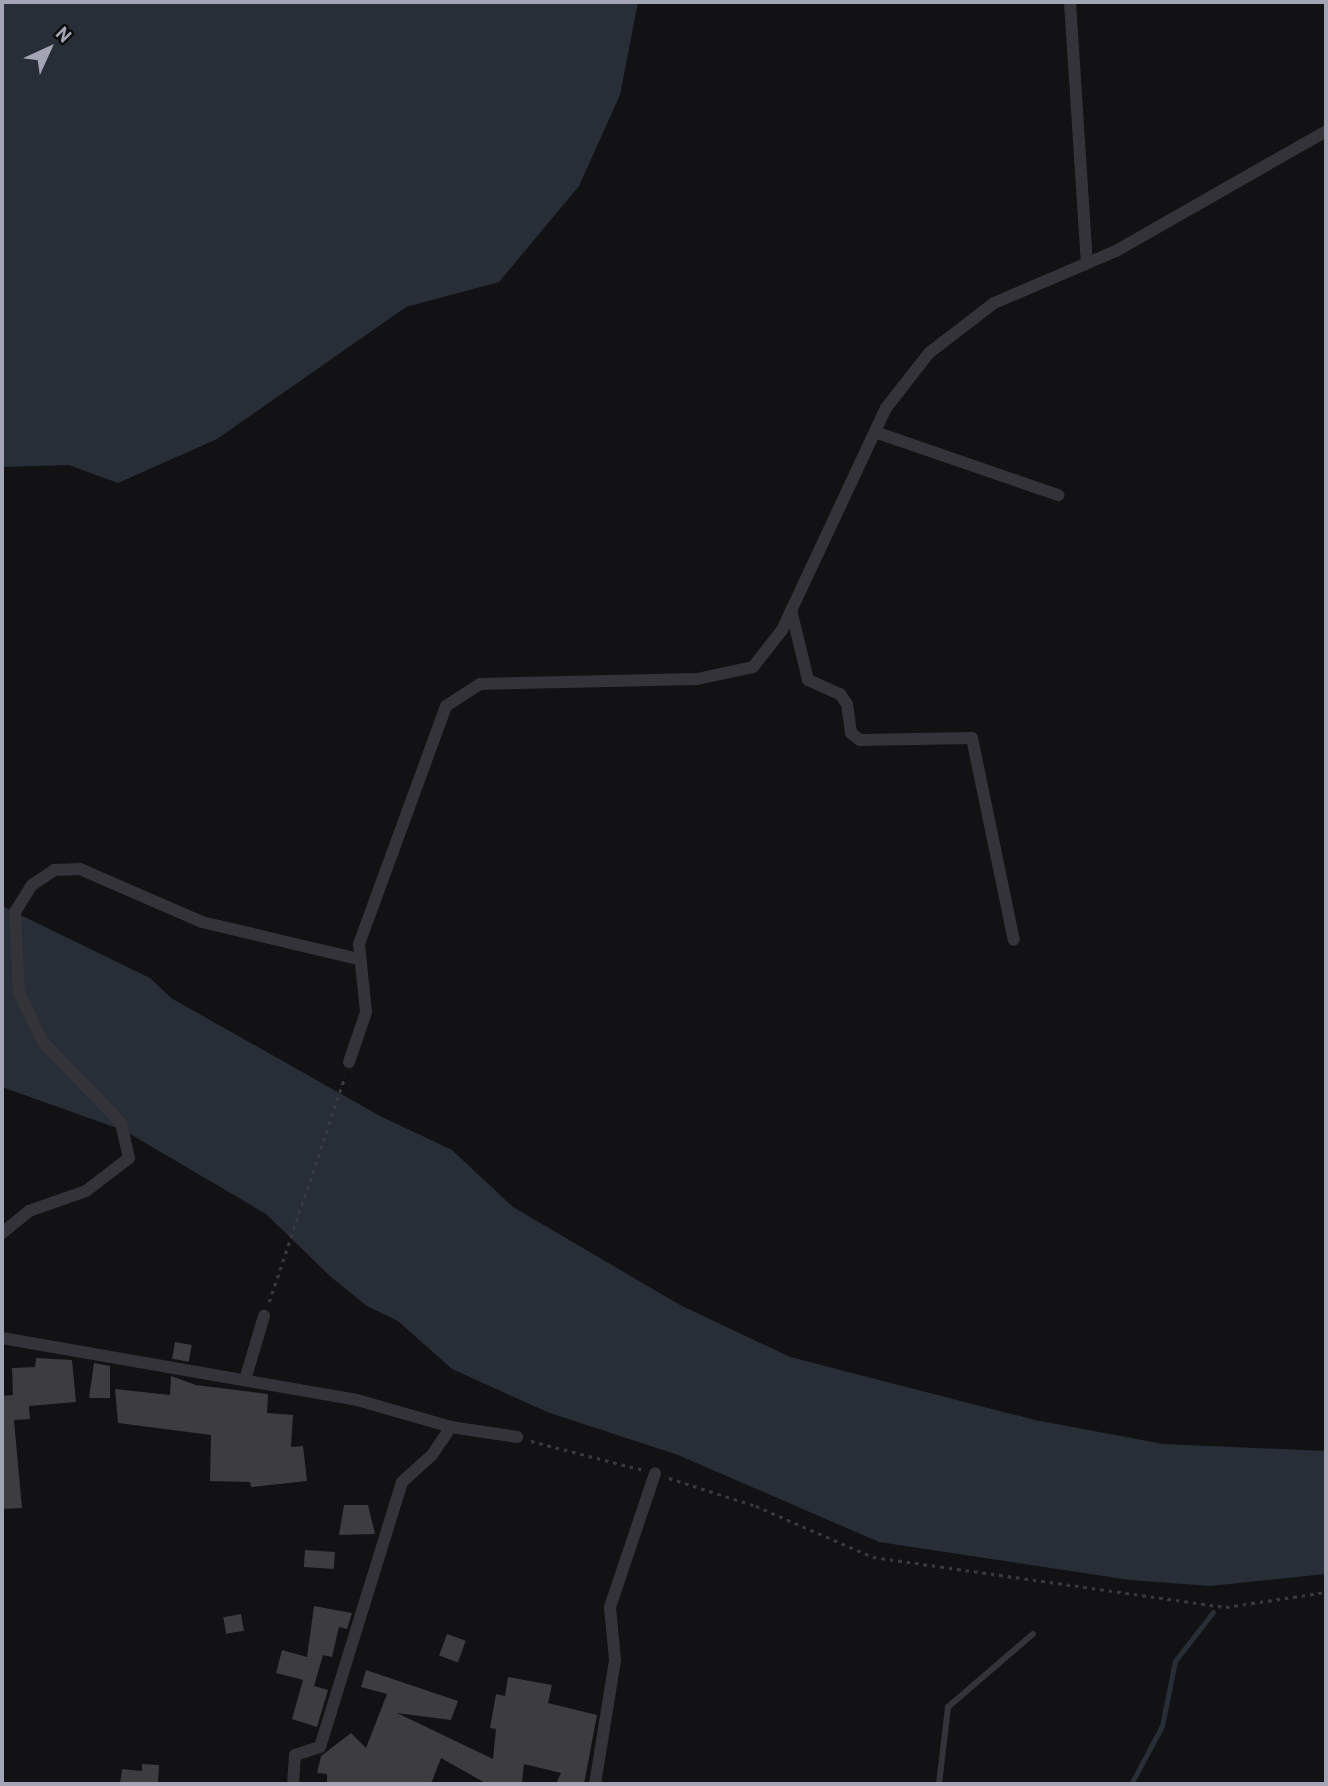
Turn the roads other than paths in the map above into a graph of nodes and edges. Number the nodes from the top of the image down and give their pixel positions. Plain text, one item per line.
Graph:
1 (1070, 2) edge
2 (1326, 131) edge
3 (1087, 263) junction
4 (876, 432) junction
5 (1058, 495) dead end
6 (791, 610) junction
7 (1014, 940) dead end
8 (358, 959) junction
9 (349, 1062) road end
10 (2, 1233) edge
11 (264, 1315) road end
12 (2, 1338) edge
13 (245, 1380) junction
14 (451, 1427) junction
15 (517, 1437) road end
16 (655, 1473) road end
17 (1033, 1634) dead end
18 (293, 1784) edge
19 (595, 1784) edge
20 (939, 1784) edge

1 - 3 street
2 - 3 street
3 - 4 street
4 - 5 street
4 - 6 street
6 - 7 street
6 - 8 street
8 - 9 street
8 - 10 street
11 - 13 street
12 - 13 street
13 - 14 street
14 - 15 street
14 - 18 street
16 - 19 street
17 - 20 lane

